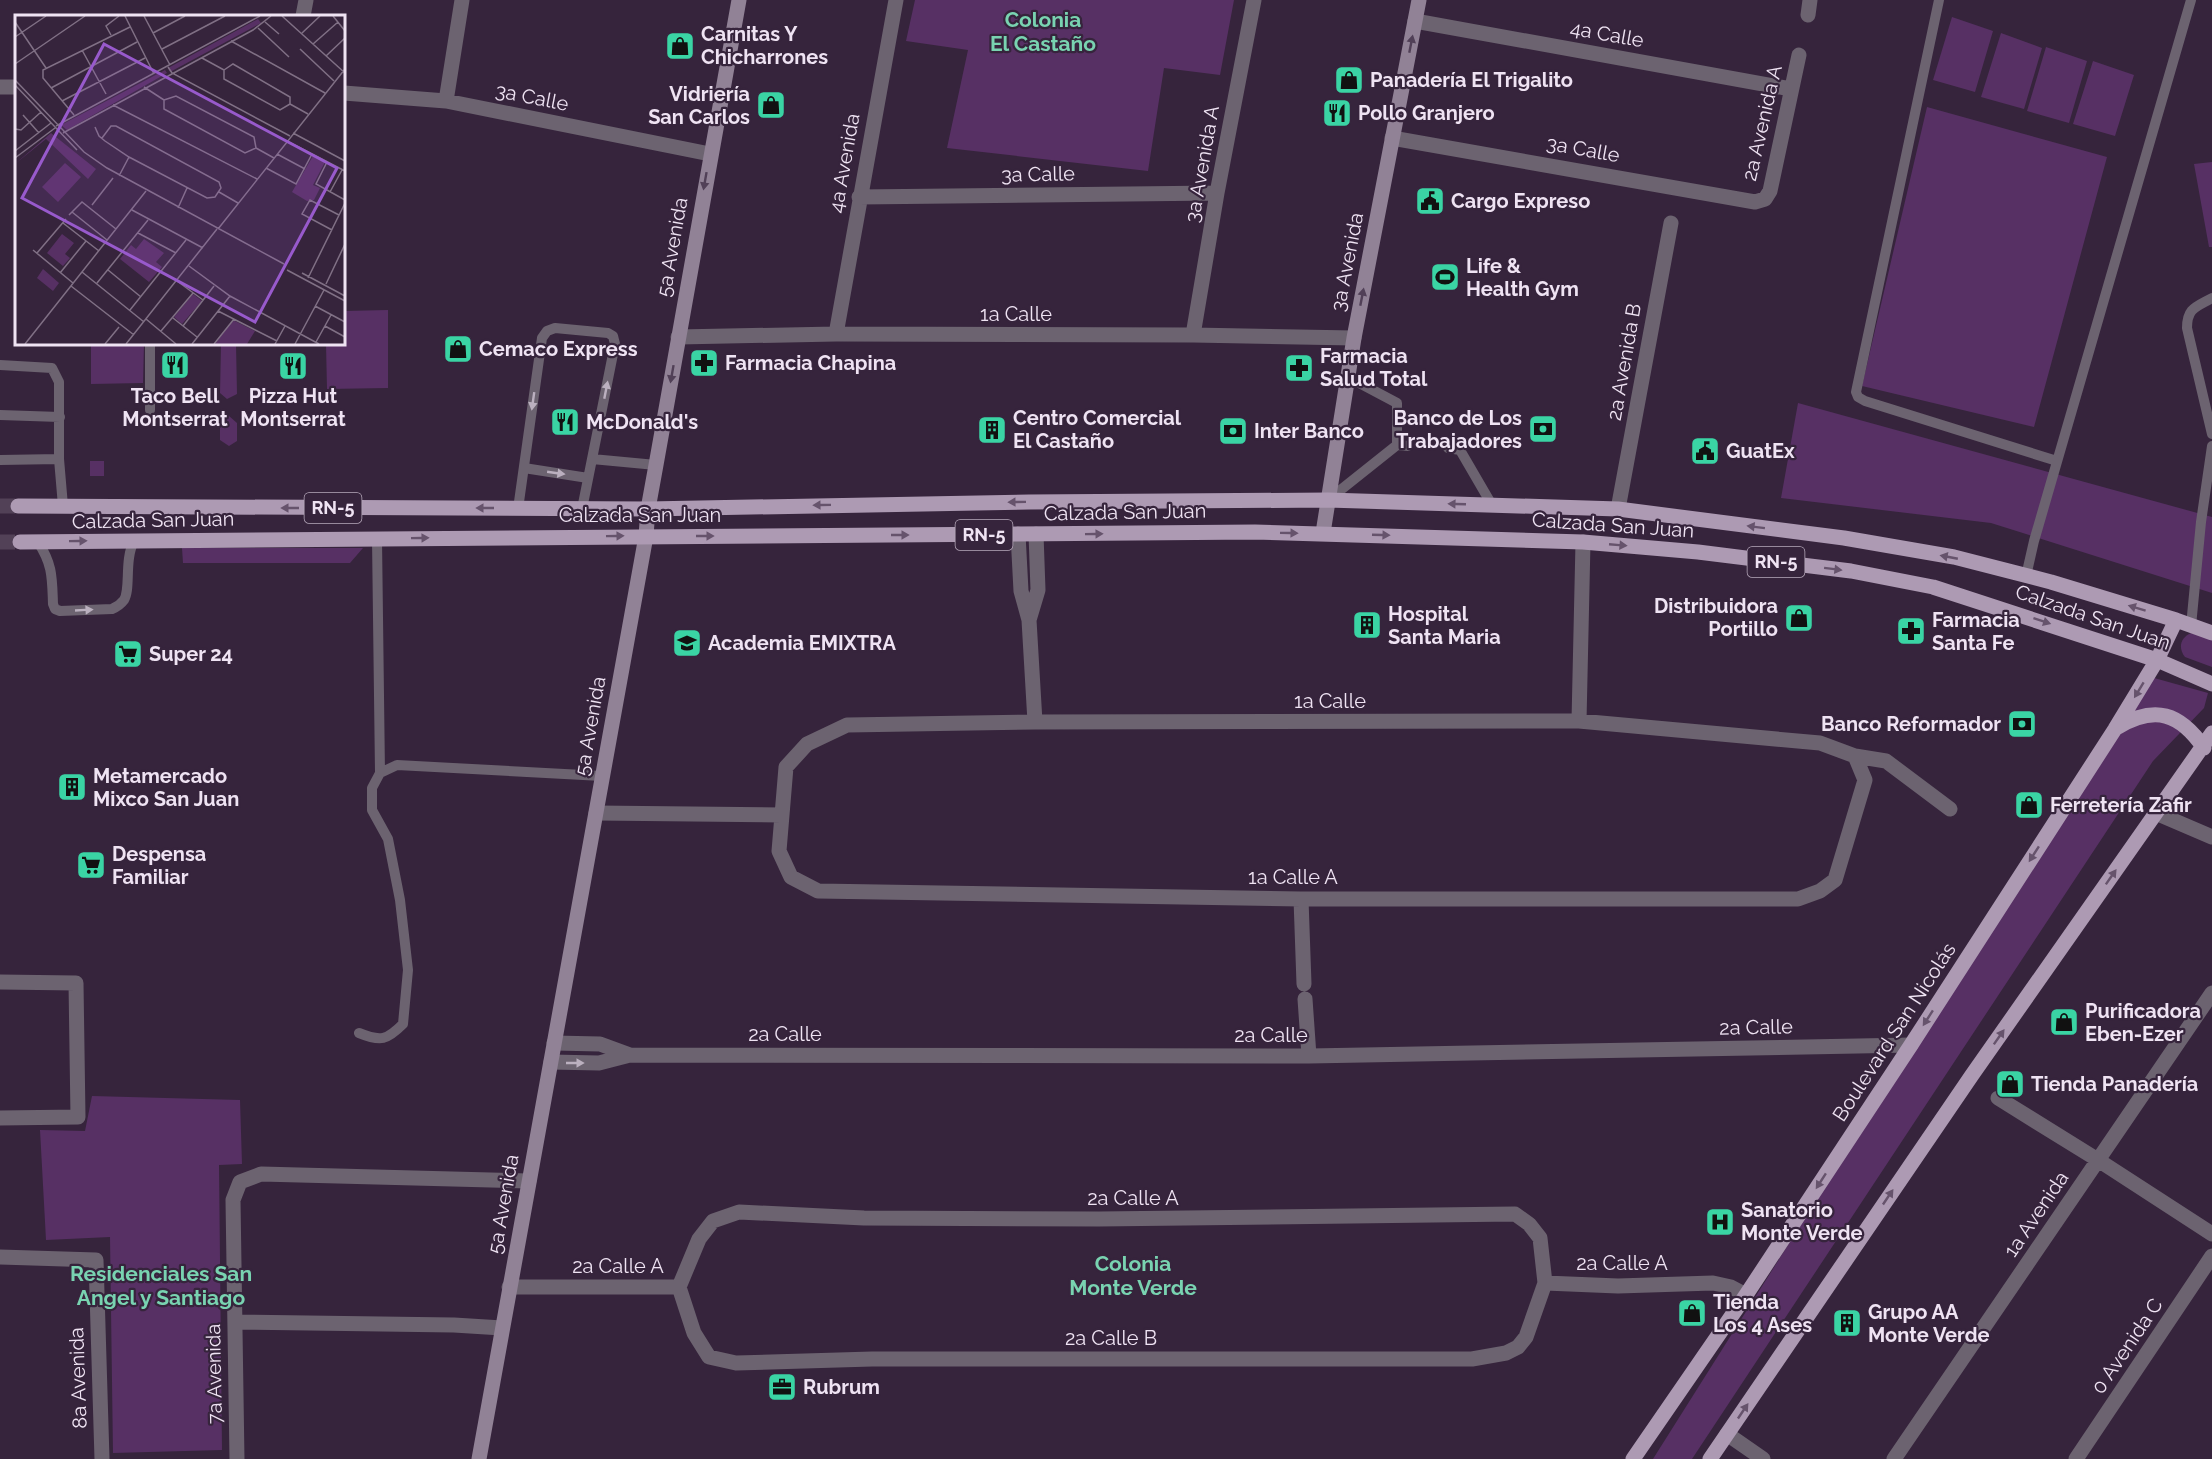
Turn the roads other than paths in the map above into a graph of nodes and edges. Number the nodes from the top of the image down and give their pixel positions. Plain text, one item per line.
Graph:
1 (306, 0) edge
2 (462, 0) edge
3 (739, 0) edge
4 (896, 0) edge
5 (1254, 0) edge
6 (1419, 0) edge
7 (1939, 0) edge
8 (2191, 0) edge
9 (303, 15) edge
10 (1415, 21) junction
11 (1799, 55) dead end
12 (1791, 89) junction
13 (345, 93) edge
14 (446, 101) junction
15 (1392, 138) junction
16 (710, 154) junction
17 (1217, 193) junction
18 (859, 197) junction
19 (1765, 199) joint
20 (1671, 223) dead end
21 (2212, 298) edge
22 (836, 334) junction
23 (1193, 335) junction
24 (678, 338) junction
25 (1354, 338) junction
26 (150, 345) edge
27 (0, 365) edge
28 (1348, 377) junction
29 (150, 410) dead end
30 (0, 415) edge
31 (60, 417) junction
32 (2212, 434) edge
33 (2212, 446) edge
34 (1448, 448) dead end
35 (59, 459) junction
36 (592, 459) junction
37 (0, 460) edge
38 (2057, 461) junction
39 (656, 465) junction
40 (524, 468) junction
41 (588, 478) junction
42 (1328, 500) junction
43 (1492, 505) junction
44 (18, 506) tunnel mouth
45 (63, 506) junction
46 (518, 508) junction
47 (582, 509) junction
48 (648, 509) junction
49 (1618, 509) junction
50 (1323, 533) junction
51 (1018, 534) junction
52 (1036, 534) junction
53 (646, 536) junction
54 (377, 539) junction
55 (134, 541) junction
56 (20, 542) tunnel mouth
57 (38, 542) junction
58 (1583, 542) junction
59 (2026, 576) junction
60 (1029, 620) junction
61 (2176, 620) junction
62 (2191, 626) junction
63 (2212, 633) edge
64 (2157, 660) junction
65 (2212, 684) edge
66 (1579, 721) junction
67 (1035, 722) junction
68 (2115, 729) junction
69 (2212, 733) edge
70 (2204, 748) junction
71 (1855, 756) junction
72 (380, 774) junction
73 (602, 776) junction
74 (1950, 809) dead end
75 (596, 813) junction
76 (2156, 813) junction
77 (782, 815) junction
78 (2212, 837) edge
79 (1300, 899) junction
80 (0, 982) edge
81 (2212, 993) edge
82 (359, 1033) dead end
83 (554, 1043) junction
84 (1911, 1045) junction
85 (630, 1054) junction
86 (1309, 1056) junction
87 (551, 1062) junction
88 (1998, 1098) dead end
89 (0, 1118) edge
90 (2098, 1160) junction
91 (529, 1181) junction
92 (2212, 1234) edge
93 (2212, 1256) edge
94 (0, 1257) edge
95 (1545, 1283) junction
96 (509, 1287) junction
97 (679, 1287) junction
98 (1746, 1295) junction
99 (235, 1322) junction
100 (502, 1328) junction
101 (1727, 1434) junction
102 (102, 1459) edge
103 (237, 1459) edge
104 (479, 1459) edge
105 (1633, 1459) edge
106 (1710, 1459) edge
107 (1763, 1459) edge
108 (1894, 1459) edge
109 (2076, 1459) edge

1 - 9 street
2 - 14 street
3 - 16 main road, 5a Avenida
4 - 18 street, 4a Avenida
5 - 17 street, 3a Avenida A
6 - 10 main road, 3a Avenida
7 - 38 lane
8 - 38 lane
10 - 12 street, 4a Calle
15 -> 10 main road, 3a Avenida
11 - 12 street, 2a Avenida A
12 - 19 street, 2a Avenida A
13 - 14 street, 3a Calle
14 - 16 street, 3a Calle
15 - 19 street, 3a Calle
25 -> 15 main road, 3a Avenida
16 -> 24 main road, 5a Avenida
17 - 18 street, 3a Calle
17 - 23 street, 3a Avenida A
18 - 22 street, 4a Avenida
20 - 49 street, 2a Avenida B
21 - 32 lane
22 - 23 street, 1a Calle
22 - 24 street, 1a Calle
23 - 25 street, 1a Calle
24 -> 39 main road, 5a Avenida
25 - 28 main road, 3a Avenida
26 - 29 lane
27 - 31 lane
28 - 42 main road, 3a Avenida
28 - 42 lane
30 - 31 lane
31 - 35 lane
33 - 62 lane
34 - 43 lane
35 - 37 lane
35 - 45 lane
36 - 39 lane
36 -> 40 lane
36 - 41 lane
38 - 59 lane
39 - 48 main road, 5a Avenida
40 -> 41 lane
40 - 46 lane
41 - 47 lane
43 -> 42 main road, Calzada San Juan / RN-5
42 -> 48 main road, Calzada San Juan / RN-5
42 - 50 main road, 3a Avenida
43 - 49 main road, Calzada San Juan / RN-5
44 - 45 main road, Calzada San Juan / RN-5
46 -> 45 main road, Calzada San Juan / RN-5
46 - 47 main road, Calzada San Juan / RN-5
47 - 48 main road, Calzada San Juan / RN-5
48 - 53 main road, 5a Avenida
59 -> 49 main road, Calzada San Juan / RN-5
52 -> 50 main road, Calzada San Juan / RN-5
50 -> 58 main road, Calzada San Juan / RN-5
51 - 52 main road, Calzada San Juan / RN-5
53 -> 51 main road, Calzada San Juan / RN-5
51 - 60 street
52 - 60 street
54 -> 53 main road, Calzada San Juan / RN-5
53 - 73 main road, 5a Avenida
54 - 55 main road, Calzada San Juan / RN-5
54 - 72 lane
57 -> 55 main road, Calzada San Juan / RN-5
57 -> 55 lane
56 - 57 main road, Calzada San Juan / RN-5
58 -> 64 main road, Calzada San Juan / RN-5
58 - 66 street
61 -> 59 main road, Calzada San Juan / RN-5
60 - 67 street
61 - 62 main road, Calzada San Juan / RN-5
61 - 64 main road, Boulevard San Nicolás
62 - 63 main road, Calzada San Juan / RN-5
64 - 65 main road, Calzada San Juan / RN-5
64 -> 68 main road, Boulevard San Nicolás
66 - 67 street, 1a Calle
66 - 71 street, 1a Calle
67 - 77 street, 1a Calle
68 - 70 main road
68 -> 84 main road, Boulevard San Nicolás
69 - 70 main road
70 - 76 main road
71 - 74 street, 1a Calle
71 - 79 street, 1a Calle A
72 - 73 lane
72 - 82 lane
73 - 75 main road, 5a Avenida
75 - 77 street
75 - 83 main road, 5a Avenida
76 - 78 street
101 -> 76 main road
77 - 79 street, 1a Calle A
79 - 86 street
80 - 89 street
81 - 90 street, 1a Avenida
83 - 85 street, 2a Calle
83 - 87 main road, 5a Avenida
84 - 86 street, 2a Calle
84 -> 98 main road, Boulevard San Nicolás
85 - 86 street, 2a Calle
87 -> 85 street, 2a Calle
87 - 91 main road, 5a Avenida
88 - 90 street
90 - 92 street
90 - 108 street, 1a Avenida
91 - 96 main road, 5a Avenida
91 - 99 street, 7a Avenida
93 - 109 street, 0 Avenida C
94 - 102 street, 8a Avenida
95 - 97 street, 2a Calle B
95 - 97 street, 2a Calle A
95 - 98 street, 2a Calle A
96 - 97 street, 2a Calle A
96 - 100 main road, 5a Avenida
98 - 105 main road, Boulevard San Nicolás
99 - 100 street
99 - 103 street, 7a Avenida
100 - 104 main road, 5a Avenida
101 - 106 main road
101 - 107 street

